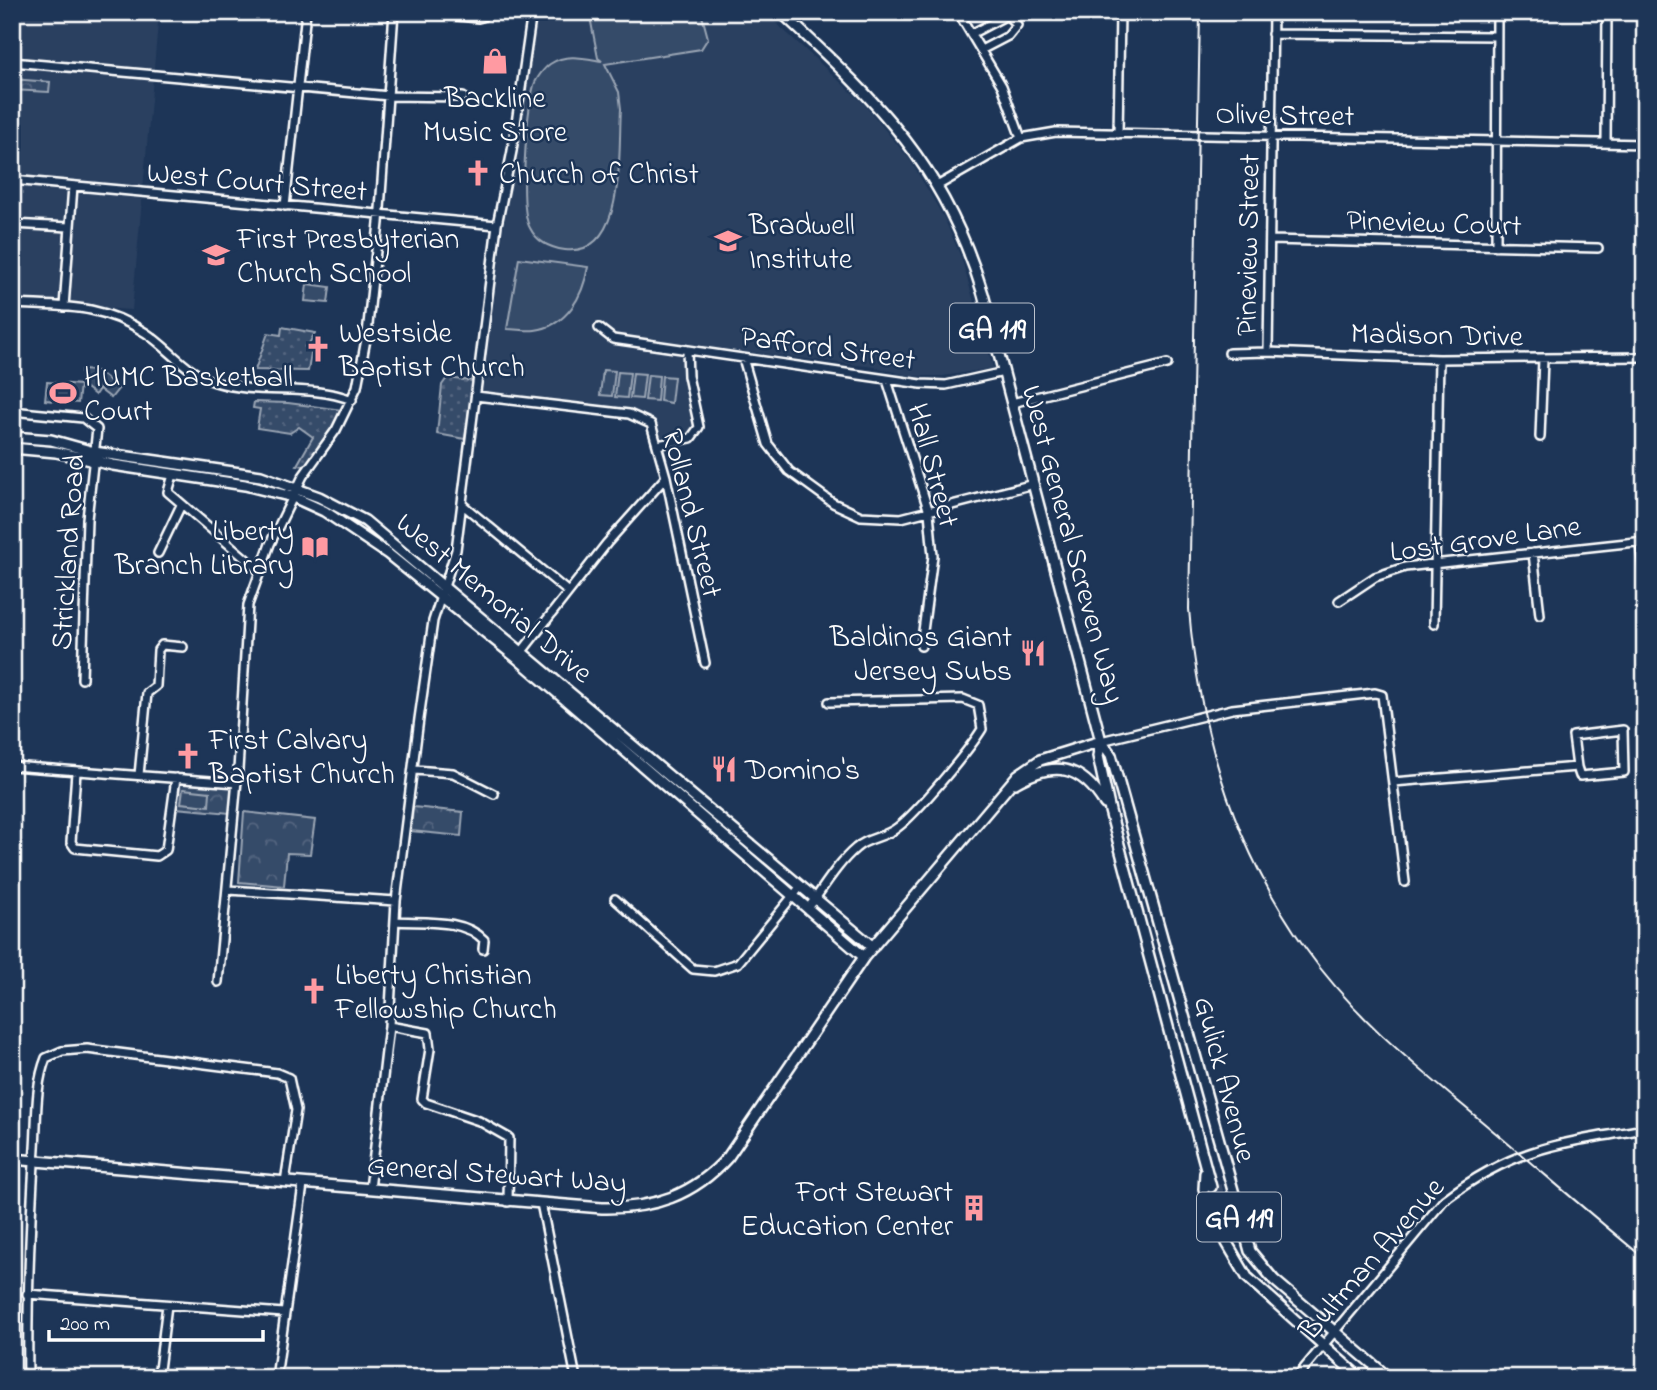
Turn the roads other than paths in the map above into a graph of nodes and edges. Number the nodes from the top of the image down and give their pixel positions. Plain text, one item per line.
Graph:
1 (306, 12) edge
2 (394, 12) edge
3 (416, 12) edge
4 (483, 12) edge
5 (532, 12) edge
6 (781, 12) edge
7 (958, 12) edge
8 (1120, 12) edge
9 (1273, 12) edge
10 (1497, 12) edge
11 (1607, 12) edge
12 (971, 34) junction
13 (1272, 34) junction
14 (1496, 36) junction
15 (983, 49) junction
16 (12, 62) edge
17 (297, 88) junction
18 (389, 96) junction
19 (463, 97) dead end
20 (1118, 134) junction
21 (1272, 136) junction
22 (1021, 138) junction
23 (1497, 140) junction
24 (1606, 143) junction
25 (1645, 144) edge
26 (12, 180) edge
27 (73, 186) junction
28 (937, 186) junction
29 (285, 206) junction
30 (378, 215) junction
31 (12, 223) edge
32 (497, 225) junction
33 (69, 227) junction
34 (1270, 240) junction
35 (1496, 246) junction
36 (1598, 248) dead end
37 (12, 304) edge
38 (64, 307) junction
39 (599, 328) dead end
40 (687, 350) junction
41 (1268, 352) junction
42 (1228, 353) dead end
43 (1645, 357) edge
44 (743, 358) junction
45 (1438, 359) junction
46 (1543, 359) junction
47 (1167, 364) dead end
48 (1004, 372) junction
49 (887, 380) junction
50 (476, 396) junction
51 (352, 400) junction
52 (1012, 403) junction
53 (12, 411) edge
54 (12, 437) edge
55 (1540, 437) dead end
56 (658, 445) junction
57 (12, 448) edge
58 (93, 456) junction
59 (173, 475) junction
60 (666, 477) junction
61 (1034, 484) junction
62 (295, 492) junction
63 (181, 505) junction
64 (463, 505) junction
65 (929, 512) junction
66 (1642, 541) edge
67 (158, 553) dead end
68 (1533, 553) junction
69 (1434, 564) junction
70 (260, 571) junction
71 (1645, 584) edge
72 (444, 586) junction
73 (567, 591) junction
74 (439, 597) junction
75 (1339, 601) dead end
76 (1540, 615) dead end
77 (1434, 624) dead end
78 (920, 646) dead end
79 (183, 647) dead end
80 (520, 654) junction
81 (705, 663) dead end
82 (82, 679) dead end
83 (829, 702) dead end
84 (1101, 741) junction
85 (12, 766) edge
86 (1577, 767) junction
87 (415, 770) junction
88 (76, 772) junction
89 (139, 775) junction
90 (176, 778) junction
91 (1393, 782) junction
92 (237, 783) junction
93 (1007, 787) junction
94 (494, 794) dead end
95 (1110, 811) junction
96 (1405, 882) dead end
97 (802, 886) junction
98 (228, 890) junction
99 (794, 894) junction
100 (816, 898) junction
101 (615, 900) dead end
102 (396, 901) junction
103 (809, 907) junction
104 (1154, 911) junction
105 (1138, 916) junction
106 (395, 921) junction
107 (873, 947) junction
108 (483, 949) dead end
109 (864, 957) junction
110 (218, 982) dead end
111 (389, 1026) junction
112 (1645, 1129) edge
113 (12, 1159) edge
114 (34, 1160) junction
115 (285, 1182) junction
116 (303, 1185) junction
117 (1211, 1187) tunnel mouth
118 (370, 1189) junction
119 (508, 1202) junction
120 (541, 1203) junction
121 (1217, 1209) tunnel mouth
122 (27, 1294) junction
123 (167, 1305) junction
124 (284, 1313) junction
125 (1335, 1332) junction
126 (1323, 1348) junction
127 (28, 1378) edge
128 (158, 1378) edge
129 (276, 1378) edge
130 (576, 1378) edge
131 (1296, 1378) edge
132 (1360, 1378) edge
133 (1389, 1378) edge

1 - 17 street
2 - 18 street
3 - 4 street
5 - 32 street
6 - 28 main road, West General Screven Way / GA 119
7 - 12 street
8 - 20 street
9 - 13 street, Pineview Street
10 - 14 street
11 - 24 street
12 - 15 street
12 - 15 street
13 - 14 street
13 - 21 street, Pineview Street
14 - 23 street
15 - 22 street
16 - 17 street
17 - 18 street
17 - 29 street
18 - 19 street
18 - 30 street
20 - 21 street, Olive Street
20 - 22 street, Olive Street
21 - 23 street, Olive Street
21 - 34 street, Pineview Street
22 - 28 street, Olive Street
23 - 24 street, Olive Street
23 - 35 street
24 - 25 street, Olive Street
26 - 27 street, West Court Street
27 - 29 street, West Court Street
27 - 33 street
28 - 48 main road, West General Screven Way / GA 119
29 - 30 street, West Court Street
30 - 32 street, West Court Street
30 - 51 street
31 - 33 street
32 - 50 street
33 - 38 street
34 - 35 street, Pineview Court
34 - 41 street, Pineview Street
35 - 36 street, Pineview Court
37 - 38 street
38 - 51 street
39 - 40 street, Pafford Street
40 - 44 street, Pafford Street
40 - 56 street
41 - 42 street, Madison Drive
41 - 45 street, Madison Drive
43 - 46 street, Madison Drive
44 - 49 street, Pafford Street
44 - 65 street
45 - 46 street, Madison Drive
45 - 69 street
46 - 55 street
47 - 52 street
48 - 49 street, Pafford Street
48 - 52 main road, West General Screven Way / GA 119
49 - 65 street, Hall Street
50 - 56 street, Rolland Street
50 - 64 street
51 - 62 street
52 - 61 main road, West General Screven Way / GA 119
53 - 58 street, Strickland Road
54 - 58 main road, West Memorial Drive
56 - 60 street, Rolland Street
57 - 58 main road, West Memorial Drive
58 - 59 main road, West Memorial Drive
58 - 62 main road, West Memorial Drive
58 - 82 street, Strickland Road
59 - 62 main road, West Memorial Drive
59 - 63 street
60 - 73 street
60 - 81 street, Rolland Street
61 - 65 street
61 - 84 main road, West General Screven Way / GA 119
62 - 70 street
62 - 72 main road, West Memorial Drive
62 - 74 main road, West Memorial Drive
63 - 67 street
63 - 70 street
64 - 72 street
64 - 73 street
65 - 78 street, Hall Street
66 - 68 street, Lost Grove Lane
66 - 71 street
68 - 69 street, Lost Grove Lane
68 - 76 street
69 - 75 street, Lost Grove Lane
69 - 77 street
70 - 92 street
72 - 74 street
72 - 80 main road, West Memorial Drive
73 - 80 street
74 - 80 main road, West Memorial Drive
74 - 87 street
79 - 89 street
80 - 97 main road, West Memorial Drive
80 - 99 main road, West Memorial Drive
83 - 100 street
84 - 91 street
84 - 93 main road, General Stewart Way
84 - 95 main road, GA 119
84 - 104 main road, Gulick Avenue / GA 119
85 - 88 street
86 - 86 street
86 - 91 street
87 - 94 street
87 - 102 street
88 - 89 street
88 - 90 street
89 - 90 street
90 - 92 street
91 - 96 street
92 - 98 street
93 - 95 main road
93 - 107 main road, General Stewart Way
95 - 105 main road, GA 119
97 - 99 street
97 - 100 main road, West Memorial Drive
98 - 102 street
98 - 110 street
99 - 101 street
99 - 103 main road, West Memorial Drive
100 - 103 street
100 - 107 main road, West Memorial Drive
102 - 106 street
103 - 109 main road, West Memorial Drive
104 - 105 main road
104 - 125 main road, Gulick Avenue / GA 119
105 - 117 main road, GA 119
106 - 108 street
106 - 111 street
107 - 109 main road, General Stewart Way
109 - 120 main road, General Stewart Way
111 - 118 street
111 - 119 street
112 - 125 street, Bultman Avenue
113 - 114 main road, General Stewart Way
114 - 115 main road, General Stewart Way
114 - 115 street
114 - 122 street
115 - 116 main road, General Stewart Way
116 - 118 main road, General Stewart Way
116 - 124 street
118 - 119 main road, General Stewart Way
119 - 120 main road, General Stewart Way
120 - 130 street
121 - 126 main road, GA 119
122 - 123 street
122 - 127 street
123 - 124 street
123 - 128 street
124 - 129 street
125 - 126 street, Bultman Avenue
125 - 133 main road, Gulick Avenue / GA 119
126 - 131 street, Bultman Avenue
126 - 132 main road, GA 119

